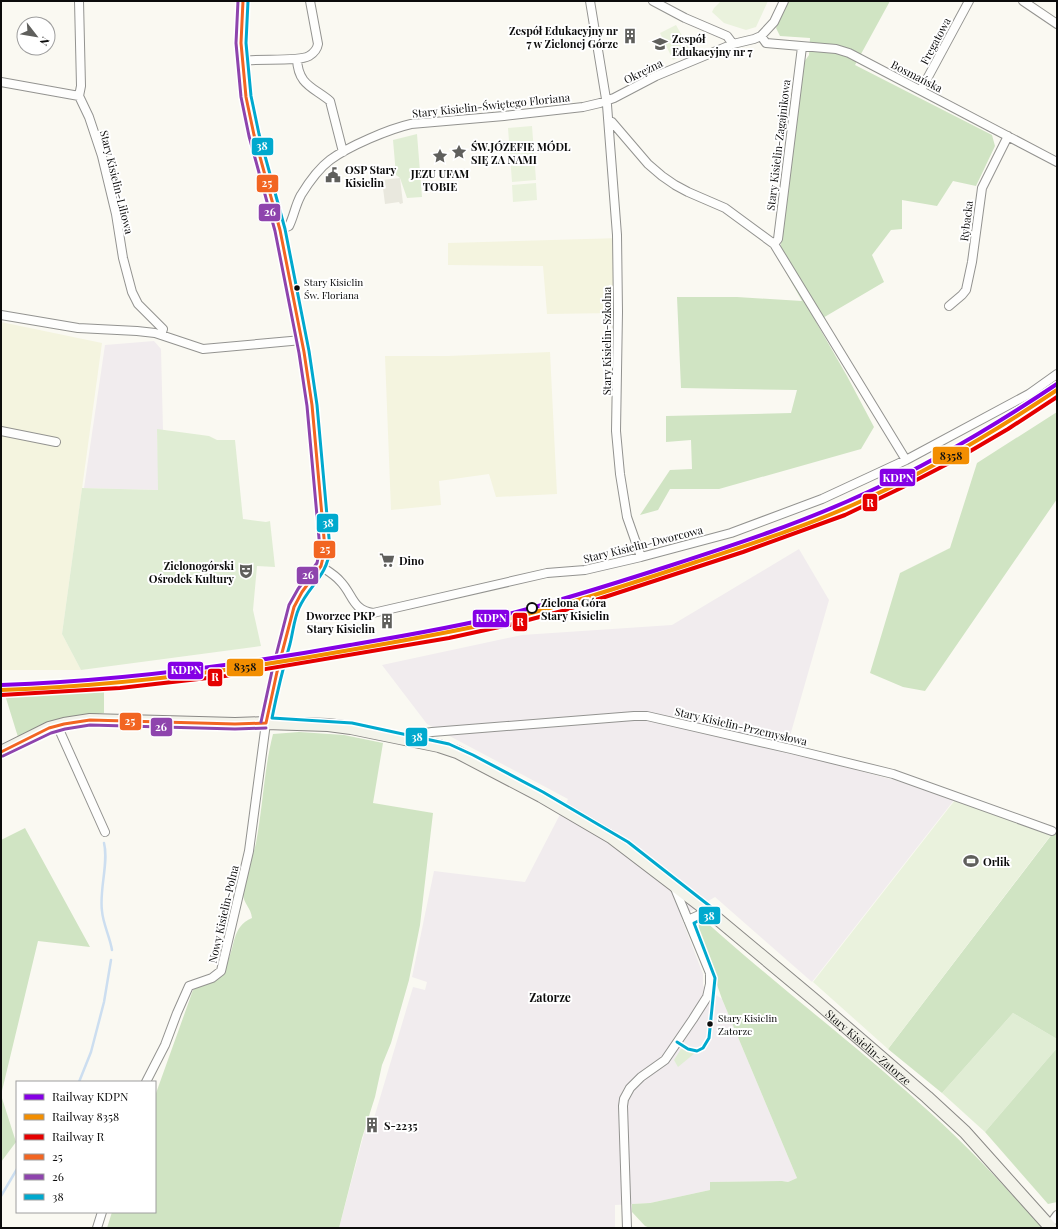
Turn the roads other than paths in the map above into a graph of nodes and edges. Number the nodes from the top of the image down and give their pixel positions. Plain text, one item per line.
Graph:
1 (79, 1) edge
2 (243, 1) edge
3 (310, 1) edge
4 (590, 1) edge
5 (653, 1) edge
6 (784, 1) edge
7 (969, 1) edge
8 (1023, 1) edge
9 (1057, 24) edge
10 (761, 36) junction
11 (733, 44) junction
12 (802, 47) junction
13 (297, 59) junction
14 (242, 61) junction
15 (1, 82) edge
16 (921, 90) junction
17 (79, 96) junction
18 (607, 100) junction
19 (609, 121) junction
20 (1008, 136) junction
21 (343, 152) junction
22 (1057, 162) edge
23 (280, 230) junction
24 (774, 244) junction
25 (949, 306) dead end
26 (1, 315) edge
27 (161, 335) junction
28 (302, 340) junction
29 (1057, 374) edge
30 (1, 431) edge
31 (56, 442) dead end
32 (906, 460) junction
33 (641, 558) junction
34 (322, 567) junction
35 (266, 723) junction
36 (57, 725) junction
37 (421, 743) junction
38 (1, 752) edge
39 (1052, 831) dead end
40 (105, 832) dead end
41 (674, 884) junction
42 (708, 911) junction
43 (688, 920) junction
44 (147, 1081) edge
45 (102, 1213) edge
46 (1057, 1215) edge
47 (1050, 1227) edge
48 (97, 1228) edge
49 (627, 1228) edge

1 - 17 street
2 - 14 street
3 - 13 street
4 - 18 street, Stary Kisielin-Szkolna
5 - 11 street
6 - 10 street
7 - 16 street, Fregatowa
8 - 9 street
10 - 11 street, Okrężna
10 - 12 street, Bosmańska
11 - 18 street, Okrężna
12 - 16 street, Bosmańska
12 - 24 street, Stary Kisielin-Zagajnikowa
13 - 14 street
13 - 21 street
14 - 23 street
15 - 17 street
16 - 20 street, Bosmańska
17 - 27 street, Stary Kisielin-Liliowa
18 - 19 street, Stary Kisielin-Szkolna
18 - 21 street, Stary Kisielin-Świętego Floriana
19 - 24 street
19 - 33 street, Stary Kisielin-Szkolna
20 - 22 street, Bosmańska
20 - 25 street, Rybacka
21 - 23 street, Stary Kisielin-Świętego Floriana
23 - 28 street
24 - 32 street
26 - 27 street
27 - 28 street
28 - 34 street
29 - 32 street, Stary Kisielin-Dworcowa
30 - 31 street
32 - 33 street, Stary Kisielin-Dworcowa
33 - 34 street, Stary Kisielin-Dworcowa
34 - 35 street
35 - 36 street, Stary Kisielin-Zatorze
35 - 37 street, Stary Kisielin-Zatorze
35 - 44 street, Nowy Kisielin-Polna
36 - 38 street, Stary Kisielin-Zatorze
36 - 40 street
37 - 39 street, Stary Kisielin-Przemysłowa
37 - 41 street, Stary Kisielin-Zatorze
41 - 42 street, Stary Kisielin-Zatorze
41 - 43 street
42 - 43 street
42 - 47 street, Stary Kisielin-Zatorze
43 - 49 street
45 - 48 street
46 - 47 street, Stary Kisielin-Zatorze

